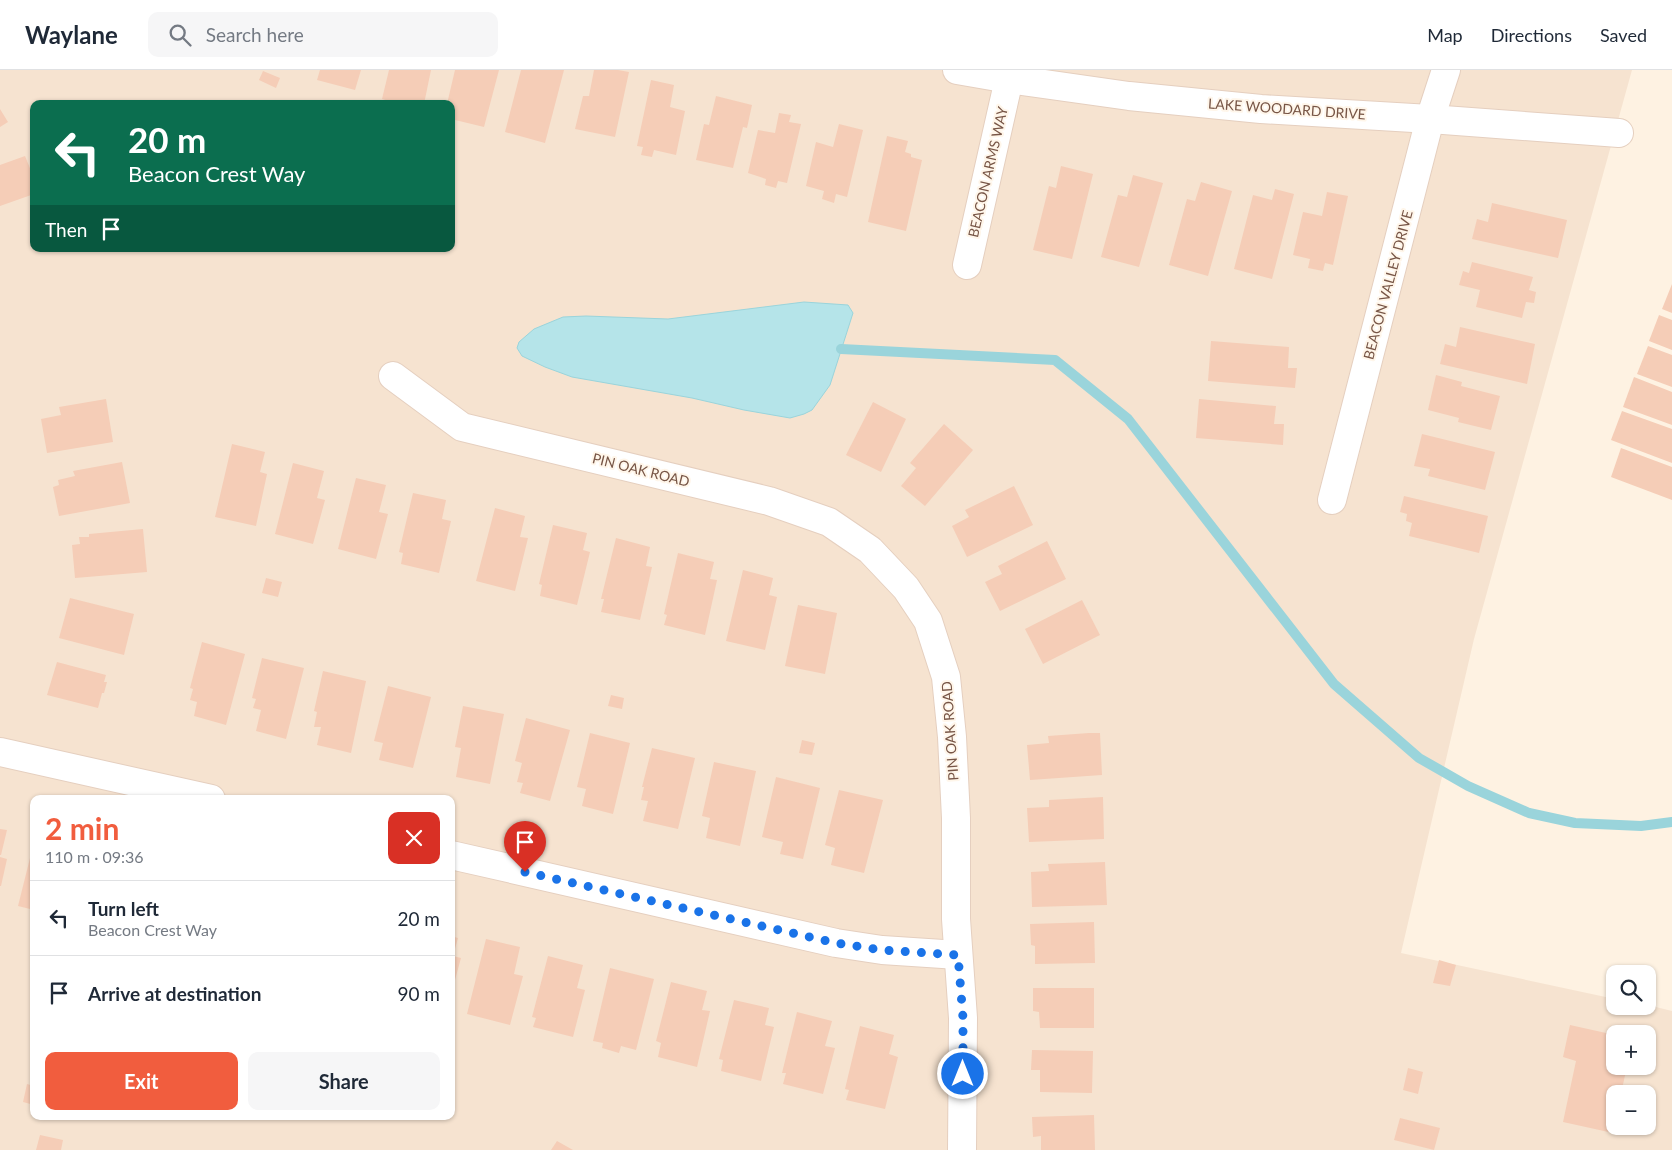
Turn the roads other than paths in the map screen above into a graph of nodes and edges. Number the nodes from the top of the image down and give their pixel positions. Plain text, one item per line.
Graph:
1 (956, 70) edge
2 (1446, 70) edge
3 (1010, 80) junction
4 (1430, 119) junction
5 (1619, 133) dead end
6 (967, 265) dead end
7 (393, 376) dead end
8 (1332, 500) dead end
9 (0, 752) edge
10 (193, 795) edge
11 (455, 856) edge
12 (958, 955) junction
13 (962, 1150) edge

1 - 3 street, LAKE WOODARD DRIVE
2 - 4 street, BEACON VALLEY DRIVE
3 - 4 street, LAKE WOODARD DRIVE
3 - 6 street, BEACON ARMS WAY
4 - 5 street, LAKE WOODARD DRIVE
4 - 8 street, BEACON VALLEY DRIVE
7 - 12 street, PIN OAK ROAD
9 - 10 street
11 - 12 street
12 - 13 street, PIN OAK ROAD

